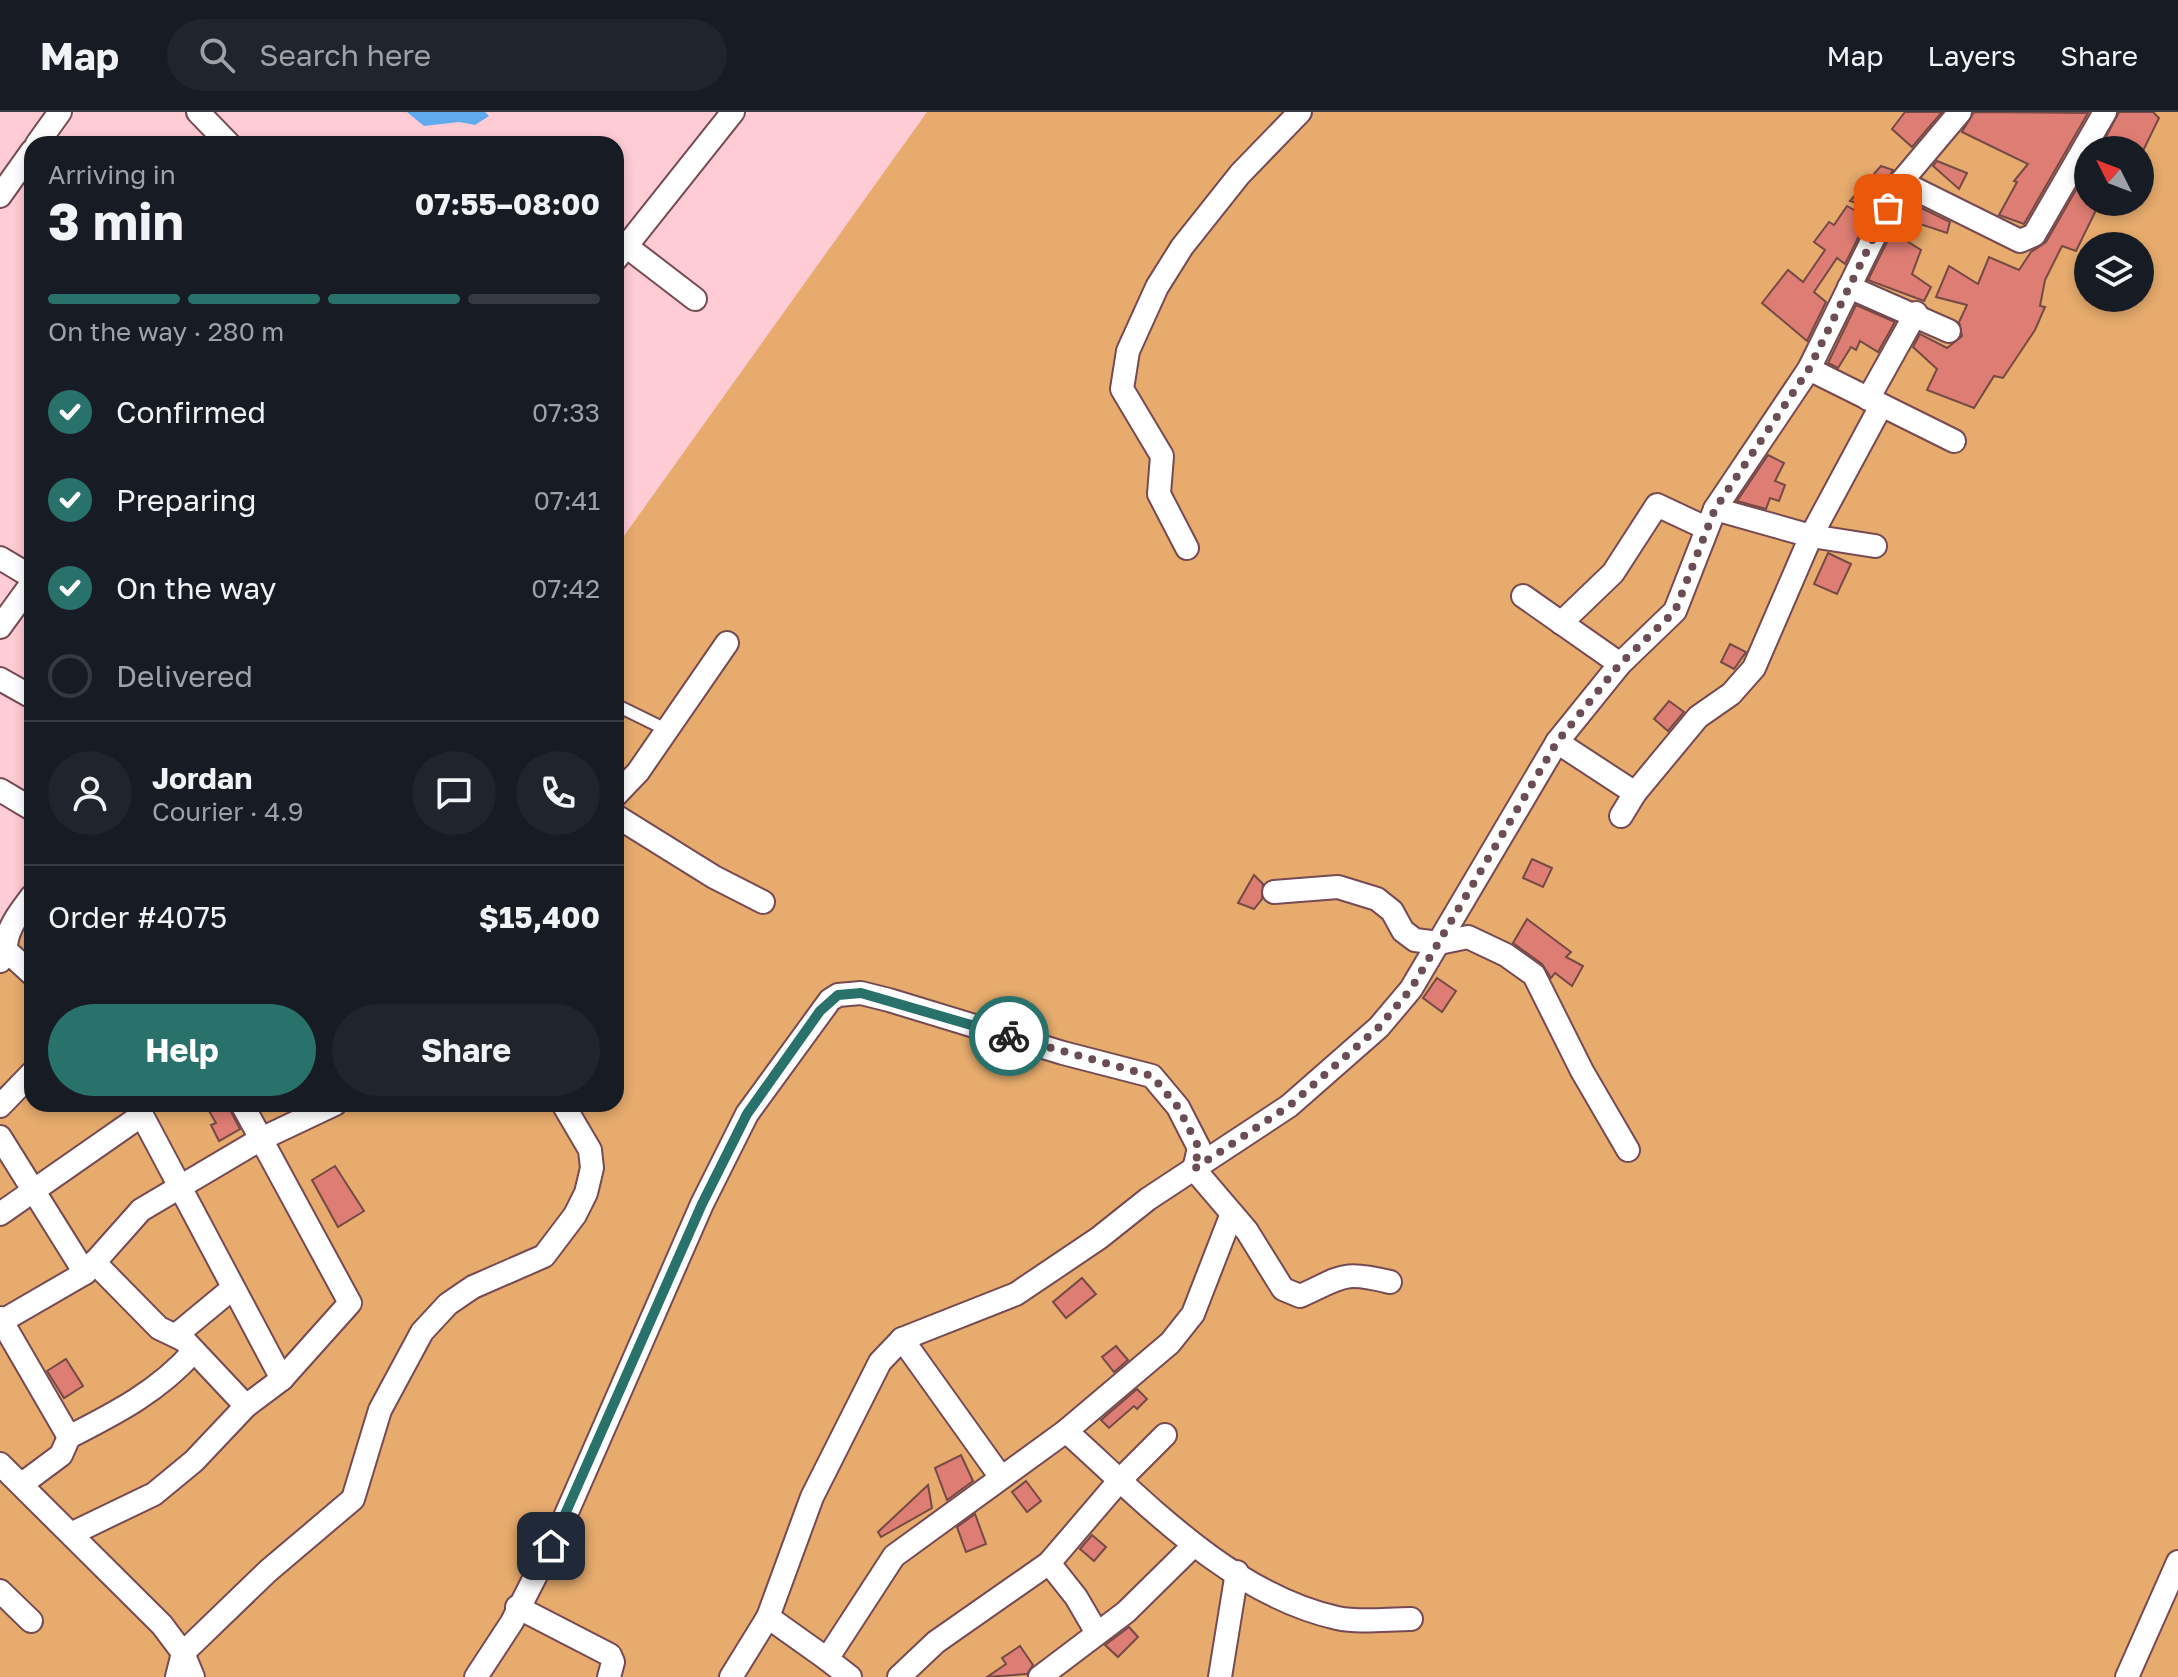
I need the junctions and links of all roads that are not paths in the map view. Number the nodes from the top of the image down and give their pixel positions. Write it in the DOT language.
graph roads {
  1 [pos="60,112"];
  2 [pos="198,112"];
  3 [pos="733,112"];
  4 [pos="1300,112"];
  5 [pos="1960,112"];
  6 [pos="2105,112"];
  7 [pos="43,136"];
  8 [pos="221,136"];
  9 [pos="24,162"];
  10 [pos="1901,182"];
  11 [pos="0,196"];
  12 [pos="624,249"];
  13 [pos="624,255"];
  14 [pos="1849,287"];
  15 [pos="695,299"];
  16 [pos="1916,313"];
  17 [pos="1949,331"];
  18 [pos="1809,369"];
  19 [pos="1875,402"];
  20 [pos="1954,441"];
  21 [pos="1711,518"];
  22 [pos="1811,536"];
  23 [pos="1875,546"];
  24 [pos="1187,548"];
  25 [pos="0,558"];
  26 [pos="24,572"];
  27 [pos="24,594"];
  28 [pos="1523,596"];
  29 [pos="1561,623"];
  30 [pos="0,627"];
  31 [pos="727,643"];
  32 [pos="1620,664"];
  33 [pos="0,679"];
  34 [pos="24,692"];
  35 [pos="624,709"];
  36 [pos="667,730"];
  37 [pos="1557,742"];
  38 [pos="624,787"];
  39 [pos="0,790"];
  40 [pos="1635,793"];
  41 [pos="24,804"];
  42 [pos="1621,816"];
  43 [pos="624,821"];
  44 [pos="1274,892"];
  45 [pos="763,902"];
  46 [pos="24,908"];
  47 [pos="1439,943"];
  48 [pos="19,961"];
  49 [pos="24,1081"];
  50 [pos="0,1106"];
  51 [pos="135,1112"];
  52 [pos="140,1112"];
  53 [pos="246,1112"];
  54 [pos="318,1112"];
  55 [pos="568,1112"];
  56 [pos="0,1137"];
  57 [pos="261,1139"];
  58 [pos="1628,1150"];
  59 [pos="1194,1169"];
  60 [pos="178,1189"];
  61 [pos="33,1191"];
  62 [pos="0,1214"];
  63 [pos="1231,1216"];
  64 [pos="89,1267"];
  65 [pos="1390,1282"];
  66 [pos="233,1288"];
  67 [pos="1,1319"];
  68 [pos="902,1339"];
  69 [pos="189,1346"];
  70 [pos="282,1379"];
  71 [pos="246,1406"];
  72 [pos="1066,1431"];
  73 [pos="1165,1435"];
  74 [pos="69,1437"];
  75 [pos="0,1464"];
  76 [pos="1000,1476"];
  77 [pos="1120,1480"];
  78 [pos="22,1484"];
  79 [pos="73,1533"];
  80 [pos="1193,1546"];
  81 [pos="2178,1562"];
  82 [pos="1049,1563"];
  83 [pos="1237,1572"];
  84 [pos="0,1591"];
  85 [pos="517,1607"];
  86 [pos="768,1617"];
  87 [pos="1411,1619"];
  88 [pos="31,1621"];
  89 [pos="1097,1633"];
  90 [pos="183,1653"];
  91 [pos="827,1659"];
  92 [pos="177,1677"];
  93 [pos="193,1677"];
  94 [pos="476,1677"];
  95 [pos="609,1677"];
  96 [pos="731,1677"];
  97 [pos="850,1677"];
  98 [pos="899,1677"];
  99 [pos="1040,1677"];
  100 [pos="1220,1677"];
  101 [pos="2127,1677"];
  1 -- 7 [label="street"];
  2 -- 8 [label="street"];
  3 -- 12 [label="street"];
  4 -- 24 [label="street"];
  5 -- 10 [label="street"];
  6 -- 10 [label="street"];
  9 -- 11 [label="street"];
  10 -- 14 [label="street"];
  13 -- 15 [label="street"];
  14 -- 16 [label="street"];
  14 -- 18 [label="street"];
  16 -- 17 [label="street"];
  16 -- 19 [label="street"];
  18 -- 19 [label="street"];
  18 -- 21 [label="street"];
  19 -- 20 [label="street"];
  19 -- 22 [label="street"];
  21 -- 22 [label="street"];
  21 -- 29 [label="street"];
  21 -- 32 [label="street"];
  22 -- 23 [label="street"];
  22 -- 40 [label="street"];
  25 -- 26 [label="street"];
  27 -- 30 [label="street"];
  28 -- 29 [label="street"];
  29 -- 32 [label="street"];
  31 -- 36 [label="street"];
  32 -- 37 [label="street"];
  33 -- 34 [label="street"];
  35 -- 36 [label="lane"];
  36 -- 38 [label="street"];
  37 -- 40 [label="street"];
  37 -- 47 [label="street"];
  39 -- 41 [label="street"];
  40 -- 42 [label="street"];
  43 -- 45 [label="street"];
  44 -- 47 [label="street"];
  46 -- 48 [label="street"];
  47 -- 58 [label="street"];
  47 -- 59 [label="street"];
  49 -- 50 [label="street"];
  51 -- 61 [label="street"];
  52 -- 60 [label="street"];
  53 -- 57 [label="street"];
  54 -- 57 [label="street"];
  55 -- 90 [label="street"];
  56 -- 61 [label="street"];
  57 -- 60 [label="street"];
  57 -- 70 [label="street"];
  59 -- 63 [label="street"];
  59 -- 68 [label="street"];
  59 -- 85 [label="street"];
  60 -- 64 [label="street"];
  60 -- 66 [label="street"];
  61 -- 62 [label="street"];
  61 -- 64 [label="street"];
  63 -- 65 [label="street"];
  63 -- 72 [label="street"];
  64 -- 67 [label="street"];
  64 -- 69 [label="street"];
  66 -- 69 [label="street"];
  66 -- 70 [label="street"];
  67 -- 74 [label="street"];
  68 -- 76 [label="street"];
  68 -- 86 [label="street"];
  69 -- 71 [label="street"];
  69 -- 74 [label="street"];
  70 -- 71 [label="street"];
  71 -- 79 [label="street"];
  72 -- 76 [label="street"];
  72 -- 77 [label="street"];
  73 -- 77 [label="street"];
  74 -- 78 [label="street"];
  75 -- 78 [label="street"];
  76 -- 91 [label="street"];
  77 -- 80 [label="street"];
  77 -- 82 [label="street"];
  78 -- 79 [label="street"];
  79 -- 90 [label="street"];
  80 -- 83 [label="street"];
  80 -- 89 [label="street"];
  81 -- 101 [label="street"];
  82 -- 89 [label="street"];
  82 -- 98 [label="street"];
  83 -- 87 [label="street"];
  83 -- 100 [label="street"];
  84 -- 88 [label="street"];
  85 -- 94 [label="street"];
  85 -- 95 [label="street"];
  86 -- 91 [label="street"];
  86 -- 96 [label="street"];
  89 -- 99 [label="street"];
  90 -- 92 [label="street"];
  90 -- 93 [label="street"];
  91 -- 97 [label="street"];
}
